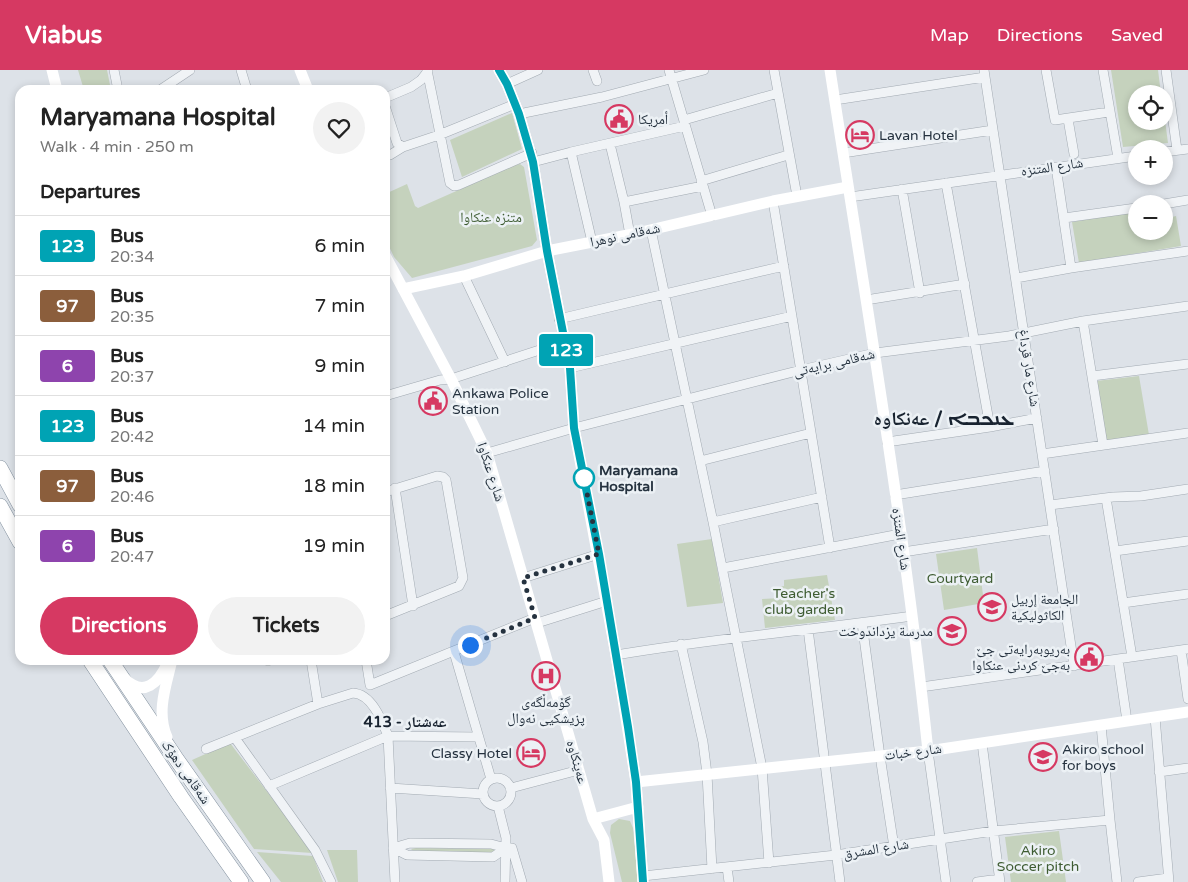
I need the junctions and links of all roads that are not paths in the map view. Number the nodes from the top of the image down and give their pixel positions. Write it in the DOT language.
graph roads {
  1 [pos="52,70"];
  2 [pos="121,70"];
  3 [pos="241,70"];
  4 [pos="300,70"];
  5 [pos="428,70"];
  6 [pos="499,70"];
  7 [pos="538,70"];
  8 [pos="593,70"];
  9 [pos="704,70"];
  10 [pos="774,70"];
  11 [pos="830,70"];
  12 [pos="1046,70"];
  13 [pos="1103,70"];
  14 [pos="1166,70"];
  15 [pos="187,71"];
  16 [pos="115,74"];
  17 [pos="670,74"];
  18 [pos="985,74"];
  19 [pos="596,81"];
  20 [pos="507,84"];
  21 [pos="56,85"];
  22 [pos="167,85"];
  23 [pos="246,85"];
  24 [pos="306,85"];
  25 [pos="778,93"];
  26 [pos="390,96"];
  27 [pos="835,100"];
  28 [pos="517,109"];
  29 [pos="1109,112"];
  30 [pos="1068,119"];
  31 [pos="684,123"];
  32 [pos="390,130"];
  33 [pos="993,130"];
  34 [pos="440,135"];
  35 [pos="610,144"];
  36 [pos="403,147"];
  37 [pos="1188,149"];
  38 [pos="1178,150"];
  39 [pos="1173,151"];
  40 [pos="571,152"];
  41 [pos="843,154"];
  42 [pos="1074,154"];
  43 [pos="390,155"];
  44 [pos="788,155"];
  45 [pos="1128,157"];
  46 [pos="532,158"];
  47 [pos="1118,158"];
  48 [pos="1056,167"];
  49 [pos="1000,175"];
  50 [pos="702,183"];
  51 [pos="946,183"];
  52 [pos="902,189"];
  53 [pos="849,192"];
  54 [pos="797,196"];
  55 [pos="1188,200"];
  56 [pos="773,201"];
  57 [pos="624,202"];
  58 [pos="1173,202"];
  59 [pos="1128,209"];
  60 [pos="712,216"];
  61 [pos="1064,218"];
  62 [pos="651,230"];
  63 [pos="630,235"];
  64 [pos="592,242"];
  65 [pos="547,251"];
  66 [pos="1188,251"];
  67 [pos="390,265"];
  68 [pos="784,266"];
  69 [pos="1071,268"];
  70 [pos="464,276"];
  71 [pos="1016,278"];
  72 [pos="966,284"];
  73 [pos="403,290"];
  74 [pos="920,292"];
  75 [pos="664,293"];
  76 [pos="866,300"];
  77 [pos="1188,306"];
  78 [pos="792,316"];
  79 [pos="560,319"];
  80 [pos="1082,321"];
  81 [pos="1024,333"];
  82 [pos="975,341"];
  83 [pos="564,342"];
  84 [pos="675,343"];
  85 [pos="875,353"];
  86 [pos="505,362"];
  87 [pos="1188,364"];
  88 [pos="570,368"];
  89 [pos="801,370"];
  90 [pos="1092,376"];
  91 [pos="451,379"];
  92 [pos="390,395"];
  93 [pos="687,399"];
  94 [pos="1037,418"];
  95 [pos="990,427"];
  96 [pos="574,428"];
  97 [pos="811,433"];
  98 [pos="1188,433"];
  99 [pos="887,442"];
  100 [pos="1103,445"];
  101 [pos="487,453"];
  102 [pos="1042,454"];
  103 [pos="700,461"];
  104 [pos="0,468"];
  105 [pos="1045,471"];
  106 [pos="395,488"];
  107 [pos="1188,489"];
  108 [pos="390,490"];
  109 [pos="895,495"];
  110 [pos="15,496"];
  111 [pos="822,497"];
  112 [pos="1106,498"];
  113 [pos="1050,505"];
  114 [pos="0,506"];
  115 [pos="713,522"];
  116 [pos="1054,529"];
  117 [pos="15,533"];
  118 [pos="900,534"];
  119 [pos="1188,541"];
  120 [pos="830,548"];
  121 [pos="1115,551"];
  122 [pos="903,552"];
  123 [pos="599,554"];
  124 [pos="723,568"];
  125 [pos="523,578"];
  126 [pos="1188,594"];
  127 [pos="607,601"];
  128 [pos="1123,603"];
  129 [pos="413,606"];
  130 [pos="390,614"];
  131 [pos="912,616"];
  132 [pos="536,620"];
  133 [pos="862,623"];
  134 [pos="808,629"];
  135 [pos="736,637"];
  136 [pos="681,644"];
  137 [pos="1184,650"];
  138 [pos="454,652"];
  139 [pos="616,655"];
  140 [pos="1132,657"];
  141 [pos="1118,660"];
  142 [pos="93,665"];
  143 [pos="114,665"];
  144 [pos="114,665"];
  145 [pos="167,665"];
  146 [pos="169,665"];
  147 [pos="312,665"];
  148 [pos="367,665"];
  149 [pos="1074,666"];
  150 [pos="921,687"];
  151 [pos="1188,699"];
  152 [pos="318,704"];
  153 [pos="1188,712"];
  154 [pos="1154,717"];
  155 [pos="1127,721"];
  156 [pos="1101,725"];
  157 [pos="388,736"];
  158 [pos="235,738"];
  159 [pos="478,738"];
  160 [pos="982,744"];
  161 [pos="206,749"];
  162 [pos="928,751"];
  163 [pos="880,756"];
  164 [pos="175,757"];
  165 [pos="824,762"];
  166 [pos="762,768"];
  167 [pos="1188,768"];
  168 [pos="579,770"];
  169 [pos="1159,772"];
  170 [pos="707,774"];
  171 [pos="491,779"];
  172 [pos="636,782"];
  173 [pos="269,786"];
  174 [pos="390,788"];
  175 [pos="511,788"];
  176 [pos="483,794"];
  177 [pos="498,806"];
  178 [pos="638,807"];
  179 [pos="593,819"];
  180 [pos="1110,820"];
  181 [pos="993,831"];
  182 [pos="940,839"];
  183 [pos="894,847"];
  184 [pos="394,848"];
  185 [pos="506,848"];
  186 [pos="836,855"];
  187 [pos="769,863"];
  188 [pos="727,868"];
  189 [pos="712,869"];
  190 [pos="643,879"];
  191 [pos="1168,880"];
  192 [pos="1000,881"];
  193 [pos="241,882"];
  194 [pos="263,882"];
  195 [pos="331,882"];
  196 [pos="396,882"];
  197 [pos="505,882"];
  198 [pos="522,882"];
  199 [pos="609,882"];
  200 [pos="729,882"];
  201 [pos="840,882"];
  202 [pos="946,882"];
  203 [pos="977,882"];
  204 [pos="1117,882"];
  205 [pos="1138,882"];
  1 -- 21 [label="street"];
  2 -- 16 [label="street"];
  3 -- 23 [label="street"];
  4 -- 24 [label="street"];
  5 -- 26 [label="street"];
  5 -- 34 [label="street"];
  6 -- 20 [label="street"];
  7 -- 20 [label="street"];
  8 -- 19 [label="street"];
  9 -- 17 [label="street"];
  10 -- 25 [label="street"];
  11 -- 27 [label="street, شارع المتنزه"];
  12 -- 30 [label="street"];
  13 -- 29 [label="street"];
  14 -- 38 [label="street"];
  15 -- 22 [label="street"];
  17 -- 28 [label="street"];
  17 -- 31 [label="street"];
  18 -- 27 [label="street"];
  18 -- 33 [label="street, شارع مار قرداغ"];
  20 -- 28 [label="street"];
  25 -- 31 [label="street"];
  25 -- 44 [label="street"];
  27 -- 41 [label="street, شارع المتنزه"];
  28 -- 34 [label="street"];
  28 -- 46 [label="street"];
  29 -- 30 [label="street"];
  29 -- 47 [label="street"];
  30 -- 42 [label="street"];
  31 -- 35 [label="street"];
  31 -- 50 [label="street"];
  32 -- 36 [label="street"];
  33 -- 41 [label="street"];
  33 -- 49 [label="street, شارع مار قرداغ"];
  34 -- 36 [label="street"];
  34 -- 46 [label="street"];
  35 -- 40 [label="street"];
  35 -- 57 [label="street"];
  36 -- 43 [label="street"];
  37 -- 38 [label="street"];
  38 -- 39 [label="street"];
  40 -- 46 [label="street"];
  40 -- 64 [label="street"];
  41 -- 53 [label="street, شارع المتنزه"];
  44 -- 50 [label="street"];
  44 -- 54 [label="street"];
  45 -- 47 [label="street, شارع المتنزه"];
  46 -- 65 [label="street"];
  47 -- 48 [label="street, شارع المتنزه"];
  48 -- 49 [label="street, شارع المتنزه"];
  48 -- 61 [label="street"];
  49 -- 51 [label="street, شارع المتنزه"];
  49 -- 71 [label="street, شارع مار قرداغ"];
  50 -- 57 [label="street"];
  50 -- 60 [label="street"];
  51 -- 52 [label="street, شارع المتنزه"];
  51 -- 72 [label="street"];
  52 -- 53 [label="street, شارع المتنزه"];
  52 -- 74 [label="street"];
  53 -- 54 [label="street, شەقامی نوهرا"];
  53 -- 76 [label="street, شارع المتنزه"];
  54 -- 56 [label="street, شەقامی نوهرا"];
  55 -- 58 [label="street"];
  56 -- 60 [label="street, شەقامی نوهرا"];
  56 -- 68 [label="street"];
  57 -- 63 [label="street"];
  59 -- 61 [label="street"];
  60 -- 62 [label="street, شەقامی نوهرا"];
  61 -- 69 [label="street"];
  62 -- 63 [label="street, شەقامی نوهرا"];
  62 -- 75 [label="street"];
  63 -- 64 [label="street, شەقامی نوهرا"];
  64 -- 65 [label="street, شەقامی نوهرا"];
  65 -- 70 [label="street, شەقامی نوهرا"];
  65 -- 79 [label="street"];
  66 -- 69 [label="street"];
  67 -- 73 [label="street, شارع عنكاوا"];
  68 -- 75 [label="street"];
  68 -- 78 [label="street"];
  69 -- 71 [label="street"];
  70 -- 73 [label="street, شەقامی نوهرا"];
  70 -- 86 [label="street"];
  71 -- 81 [label="street, شارع مار قرداغ"];
  72 -- 74 [label="street"];
  72 -- 82 [label="street"];
  73 -- 91 [label="street, شارع عنكاوا"];
  74 -- 76 [label="street"];
  75 -- 79 [label="street"];
  75 -- 84 [label="street"];
  76 -- 85 [label="street, شارع المتنزه"];
  77 -- 80 [label="street, شەقامی برایەتی"];
  78 -- 84 [label="street"];
  78 -- 89 [label="street"];
  79 -- 83 [label="street"];
  80 -- 81 [label="street, شەقامی برایەتی"];
  80 -- 90 [label="street"];
  81 -- 82 [label="street, شەقامی برایەتی"];
  81 -- 94 [label="street, شارع مار قرداغ"];
  82 -- 85 [label="street, شەقامی برایەتی"];
  82 -- 95 [label="street"];
  83 -- 86 [label="street"];
  83 -- 88 [label="street"];
  84 -- 88 [label="street"];
  84 -- 93 [label="street"];
  85 -- 89 [label="street, شەقامی برایەتی"];
  85 -- 99 [label="street, شارع المتنزه"];
  86 -- 91 [label="street"];
  87 -- 90 [label="street"];
  88 -- 96 [label="street"];
  89 -- 93 [label="street, شەقامی برایەتی"];
  89 -- 97 [label="street"];
  90 -- 100 [label="street"];
  91 -- 92 [label="street"];
  91 -- 101 [label="street, شارع عنكاوا"];
  93 -- 96 [label="street, شەقامی برایەتی"];
  93 -- 103 [label="street"];
  94 -- 95 [label="street"];
  94 -- 102 [label="street, شارع مار قرداغ"];
  95 -- 99 [label="street"];
  96 -- 101 [label="street, شەقامی برایەتی"];
  96 -- 123 [label="street"];
  97 -- 103 [label="street"];
  97 -- 111 [label="street"];
  98 -- 100 [label="street"];
  99 -- 109 [label="street, شارع المتنزه"];
  100 -- 102 [label="street"];
  101 -- 125 [label="street, شارع عنكاوا"];
  102 -- 105 [label="street, شارع مار قرداغ"];
  103 -- 115 [label="street"];
  104 -- 110 [label="highway"];
  105 -- 109 [label="street"];
  105 -- 113 [label="street, شارع مار قرداغ"];
  106 -- 108 [label="street"];
  106 -- 129 [label="street"];
  106 -- 129 [label="street"];
  107 -- 112 [label="street"];
  109 -- 118 [label="street, شارع المتنزه"];
  111 -- 115 [label="street"];
  111 -- 120 [label="street"];
  112 -- 113 [label="street"];
  112 -- 121 [label="street"];
  113 -- 116 [label="street, شارع مار قرداغ"];
  114 -- 117 [label="highway"];
  115 -- 124 [label="street"];
  116 -- 122 [label="street"];
  116 -- 149 [label="street, شارع مار قرداغ"];
  118 -- 120 [label="street"];
  118 -- 122 [label="street, شارع المتنزه"];
  119 -- 121 [label="street"];
  120 -- 124 [label="street"];
  121 -- 128 [label="street"];
  122 -- 131 [label="street, شارع المتنزه"];
  123 -- 125 [label="street"];
  123 -- 127 [label="street"];
  124 -- 135 [label="street"];
  125 -- 132 [label="street, شارع عنكاوا"];
  126 -- 128 [label="street"];
  127 -- 132 [label="street"];
  127 -- 139 [label="street"];
  128 -- 140 [label="street"];
  129 -- 130 [label="street"];
  131 -- 133 [label="street"];
  131 -- 150 [label="street, شارع المتنزه"];
  132 -- 138 [label="street"];
  132 -- 168 [label="street, عەینکاوە"];
  133 -- 134 [label="street"];
  133 -- 163 [label="street"];
  134 -- 135 [label="street"];
  134 -- 165 [label="street"];
  135 -- 136 [label="street"];
  135 -- 166 [label="street"];
  136 -- 139 [label="street"];
  136 -- 170 [label="street"];
  137 -- 140 [label="street"];
  137 -- 151 [label="street"];
  138 -- 148 [label="street"];
  138 -- 159 [label="street"];
  139 -- 172 [label="street"];
  140 -- 141 [label="street"];
  141 -- 149 [label="street"];
  141 -- 155 [label="street"];
  142 -- 193 [label="highway, شەقامی دهۆک"];
  143 -- 145 [label="street"];
  144 -- 164 [label="highway, شەقامی دهۆک"];
  146 -- 164 [label="street"];
  147 -- 152 [label="street"];
  149 -- 150 [label="street"];
  150 -- 162 [label="street, شارع المتنزه"];
  152 -- 157 [label="street"];
  152 -- 158 [label="street"];
  153 -- 154 [label="street, شارع خبات"];
  154 -- 155 [label="street, شارع خبات"];
  154 -- 169 [label="street"];
  155 -- 156 [label="street, شارع خبات"];
  156 -- 160 [label="street, شارع خبات"];
  156 -- 180 [label="street"];
  157 -- 159 [label="street"];
  157 -- 173 [label="street"];
  157 -- 174 [label="street"];
  158 -- 161 [label="street"];
  158 -- 173 [label="street"];
  159 -- 171 [label="street"];
  160 -- 162 [label="street, شارع خبات"];
  160 -- 181 [label="street"];
  162 -- 163 [label="street, شارع خبات"];
  162 -- 182 [label="street, شارع المتنزه"];
  163 -- 165 [label="street, شارع خبات"];
  163 -- 183 [label="street"];
  164 -- 194 [label="highway, شەقامی دهۆک"];
  165 -- 166 [label="street, شارع خبات"];
  165 -- 186 [label="street"];
  166 -- 170 [label="street, شارع خبات"];
  166 -- 187 [label="street"];
  167 -- 169 [label="street"];
  168 -- 175 [label="street"];
  168 -- 179 [label="street, عەینکاوە"];
  169 -- 191 [label="street"];
  170 -- 172 [label="street, شارع خبات"];
  170 -- 189 [label="street"];
  171 -- 175 [label="street"];
  171 -- 176 [label="street"];
  172 -- 178 [label="street"];
  173 -- 195 [label="street"];
  174 -- 176 [label="street"];
  174 -- 184 [label="street"];
  175 -- 177 [label="street"];
  176 -- 177 [label="street"];
  177 -- 185 [label="street"];
  178 -- 179 [label="street"];
  178 -- 190 [label="street"];
  179 -- 199 [label="street, عەینکاوە"];
  180 -- 181 [label="street, شارع المشرق"];
  180 -- 204 [label="street"];
  181 -- 182 [label="street, شارع المشرق"];
  181 -- 192 [label="street"];
  182 -- 183 [label="street, شارع المشرق"];
  182 -- 202 [label="street, شارع المتنزه"];
  183 -- 186 [label="street, شارع المشرق"];
  184 -- 185 [label="street"];
  184 -- 196 [label="street"];
  185 -- 197 [label="street"];
  185 -- 198 [label="street"];
  186 -- 187 [label="street, شارع المشرق"];
  186 -- 201 [label="street"];
  187 -- 188 [label="street, شارع المشرق"];
  188 -- 189 [label="street, شارع المشرق"];
  188 -- 200 [label="street"];
  189 -- 190 [label="street, شارع المشرق"];
  191 -- 205 [label="street"];
  192 -- 203 [label="street"];
}
